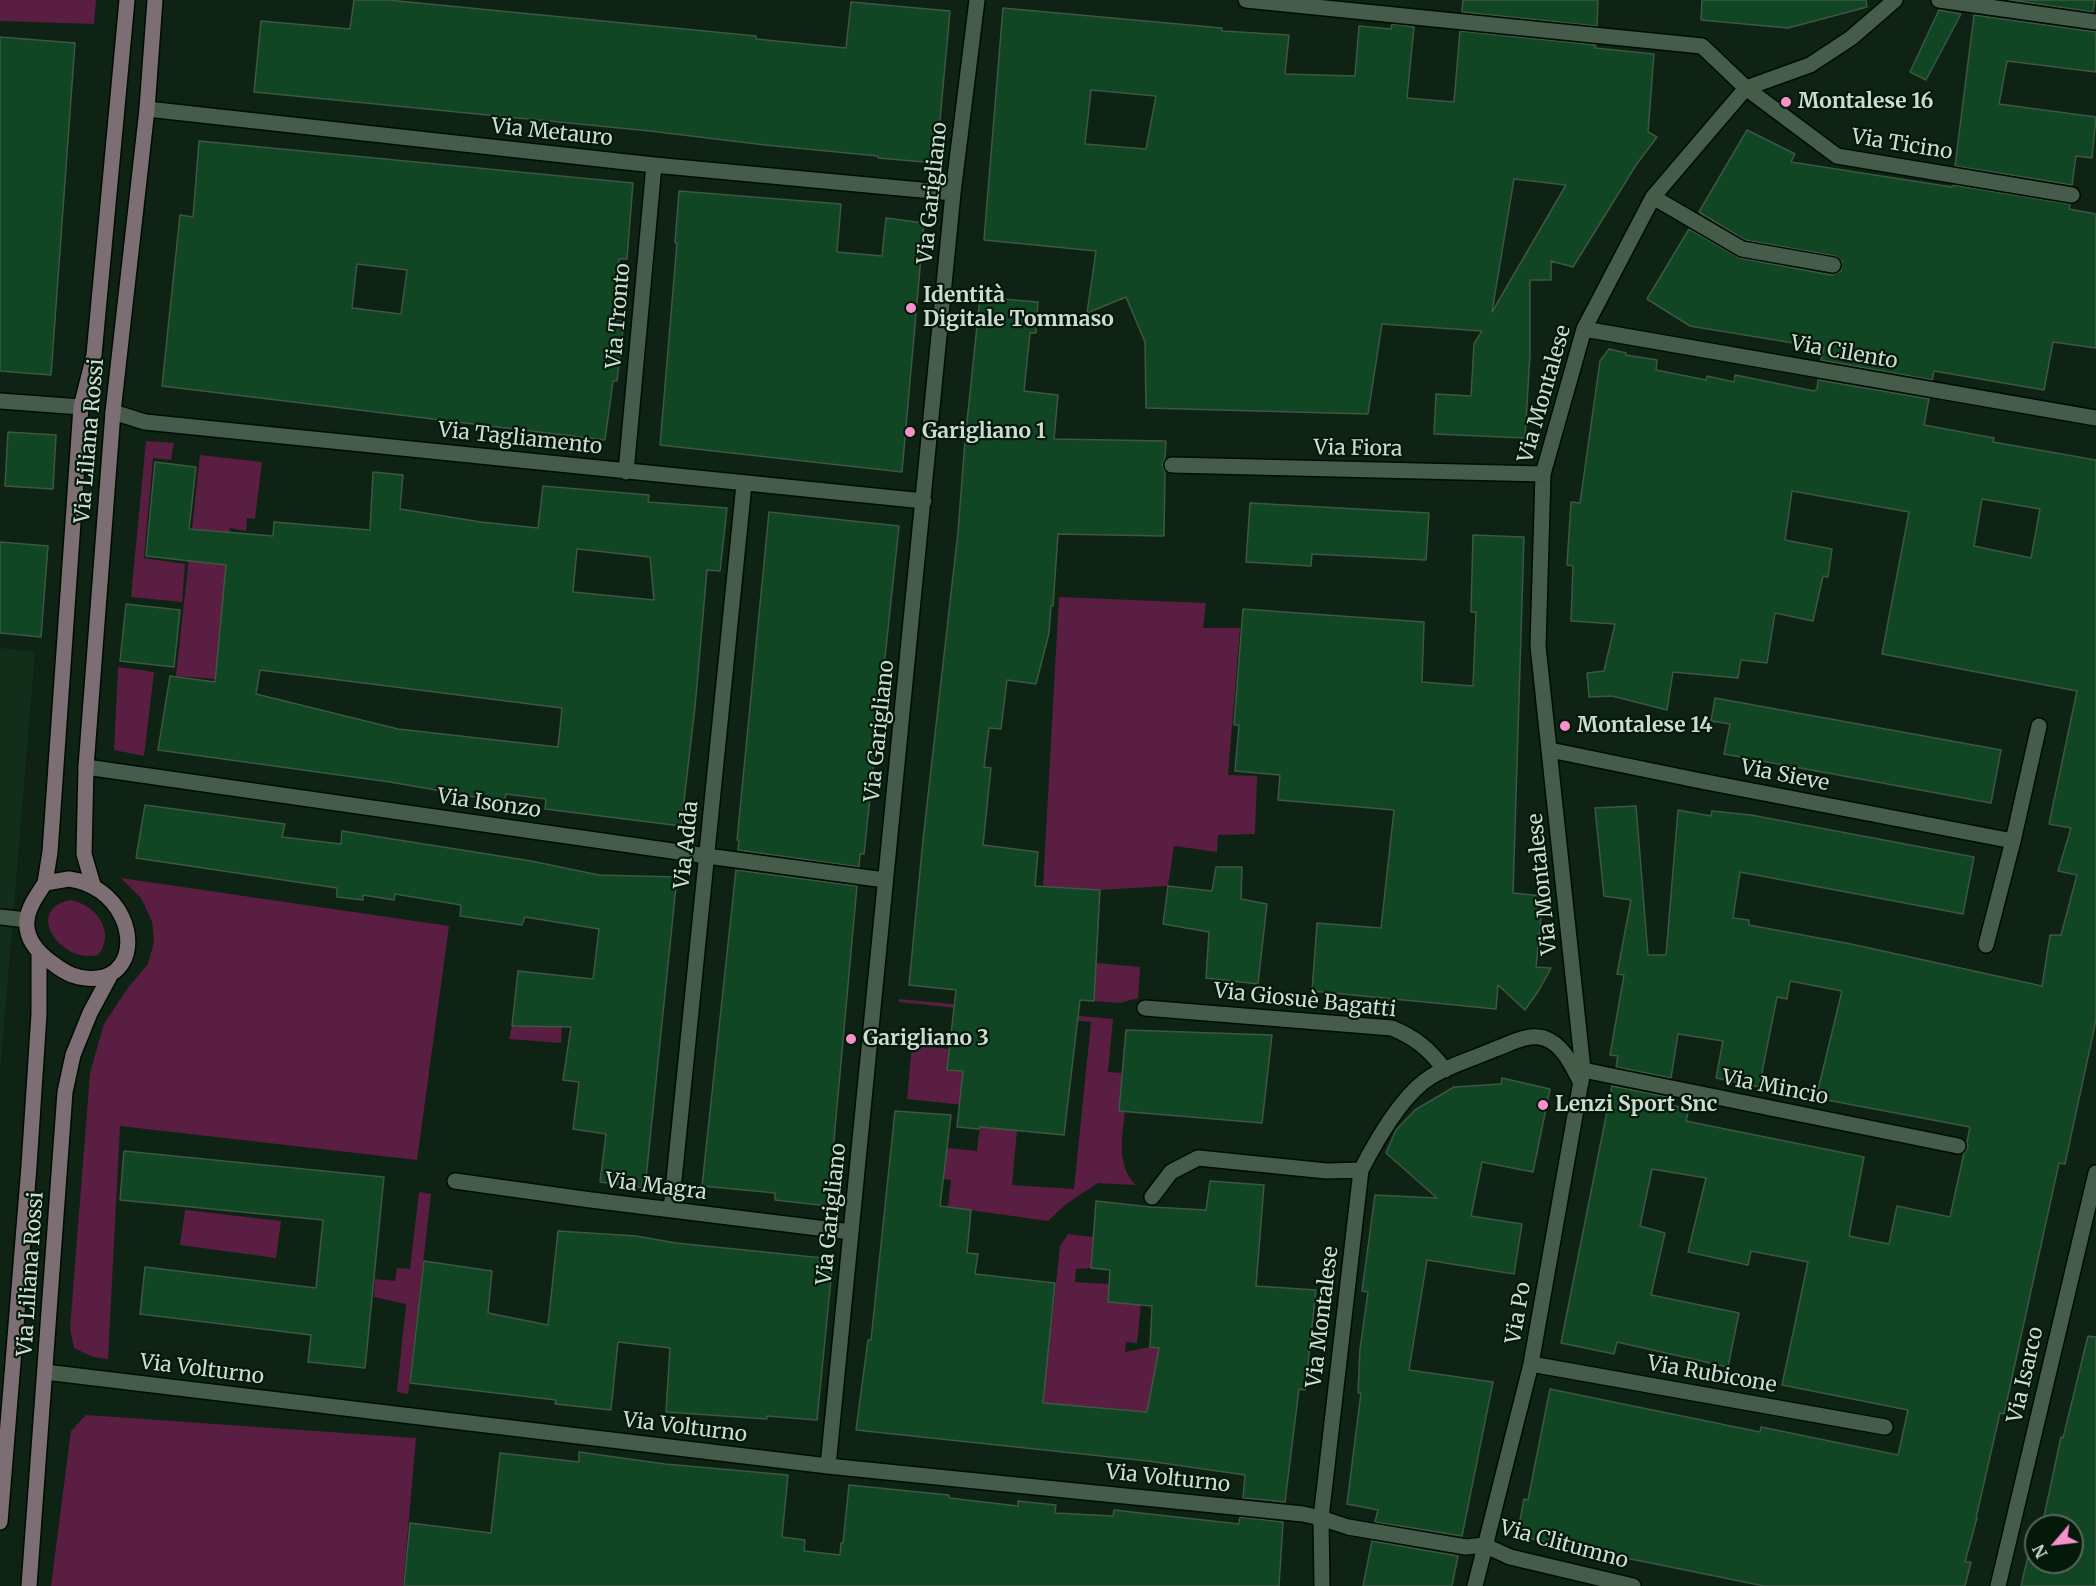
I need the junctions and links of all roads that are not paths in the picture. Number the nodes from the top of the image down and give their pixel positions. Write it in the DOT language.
graph roads {
  1 [pos="127,0"];
  2 [pos="154,0"];
  3 [pos="977,0"];
  4 [pos="1246,0"];
  5 [pos="1895,0"];
  6 [pos="1939,0"];
  7 [pos="2096,22"];
  8 [pos="1746,88"];
  9 [pos="147,109"];
  10 [pos="654,165"];
  11 [pos="953,193"];
  12 [pos="2072,195"];
  13 [pos="1653,197"];
  14 [pos="1833,265"];
  15 [pos="1584,329"];
  16 [pos="0,401"];
  17 [pos="81,407"];
  18 [pos="113,412"];
  19 [pos="2096,418"];
  20 [pos="1172,465"];
  21 [pos="626,472"];
  22 [pos="1543,474"];
  23 [pos="744,484"];
  24 [pos="924,501"];
  25 [pos="2038,726"];
  26 [pos="1550,750"];
  27 [pos="86,767"];
  28 [pos="2013,840"];
  29 [pos="706,856"];
  30 [pos="885,880"];
  31 [pos="45,884"];
  32 [pos="93,885"];
  33 [pos="0,917"];
  34 [pos="27,920"];
  35 [pos="1986,945"];
  36 [pos="39,954"];
  37 [pos="111,974"];
  38 [pos="1145,1008"];
  39 [pos="1581,1043"];
  40 [pos="1445,1070"];
  41 [pos="1582,1076"];
  42 [pos="1958,1146"];
  43 [pos="1361,1170"];
  44 [pos="2096,1173"];
  45 [pos="455,1181"];
  46 [pos="1152,1197"];
  47 [pos="671,1210"];
  48 [pos="851,1232"];
  49 [pos="1531,1364"];
  50 [pos="45,1372"];
  51 [pos="1885,1427"];
  52 [pos="828,1466"];
  53 [pos="2,1483"];
  54 [pos="1321,1518"];
  55 [pos="0,1522"];
  56 [pos="1484,1545"];
  57 [pos="29,1586"];
  58 [pos="1322,1586"];
  59 [pos="1475,1586"];
  60 [pos="1633,1586"];
  61 [pos="1998,1586"];
  1 -- 17 [label="street, Via Liliana Rossi"];
  2 -- 9 [label="street, Via Liliana Rossi"];
  3 -- 11 [label="street, Via Garigliano"];
  4 -- 8 [label="street"];
  5 -- 8 [label="street, Via Montalese"];
  6 -- 7 [label="street"];
  8 -- 12 [label="street, Via Ticino"];
  8 -- 13 [label="street, Via Montalese"];
  9 -- 10 [label="street, Via Metauro"];
  9 -- 18 [label="street, Via Liliana Rossi"];
  10 -- 11 [label="street, Via Metauro"];
  10 -- 21 [label="street, Via Tronto"];
  11 -- 24 [label="street, Via Garigliano"];
  13 -- 14 [label="street"];
  13 -- 15 [label="street, Via Montalese"];
  15 -- 19 [label="street, Via Cilento"];
  15 -- 22 [label="street, Via Montalese"];
  16 -- 17 [label="street"];
  17 -- 31 [label="street, Via Liliana Rossi"];
  18 -- 21 [label="street, Via Tagliamento"];
  18 -- 27 [label="street, Via Liliana Rossi"];
  20 -- 22 [label="street, Via Fiora"];
  21 -- 23 [label="street, Via Tagliamento"];
  22 -- 26 [label="street, Via Montalese"];
  23 -- 24 [label="street, Via Tagliamento"];
  23 -- 29 [label="street, Via Adda"];
  24 -- 30 [label="street, Via Garigliano"];
  25 -- 28 [label="street"];
  26 -- 28 [label="street, Via Sieve"];
  26 -- 39 [label="street, Via Montalese"];
  27 -- 29 [label="street, Via Isonzo"];
  27 -- 32 [label="street, Via Liliana Rossi"];
  28 -- 35 [label="street"];
  29 -- 30 [label="street, Via Isonzo"];
  29 -- 47 [label="street, Via Adda"];
  30 -- 48 [label="street, Via Garigliano"];
  31 -- 32 [label="street"];
  31 -- 34 [label="street, Via Liliana Rossi"];
  32 -- 37 [label="street, Via Liliana Rossi"];
  33 -- 34 [label="street"];
  34 -- 36 [label="street, Via Liliana Rossi"];
  36 -- 37 [label="street"];
  36 -- 53 [label="street, Via Liliana Rossi"];
  37 -- 50 [label="street, Via Liliana Rossi"];
  38 -- 40 [label="street, Via Giosuè Bagatti"];
  39 -- 41 [label="street, Via Po"];
  40 -- 41 [label="street, Via Montalese"];
  40 -- 43 [label="street, Via Montalese"];
  41 -- 42 [label="street, Via Mincio"];
  41 -- 49 [label="street, Via Po"];
  43 -- 46 [label="street"];
  43 -- 54 [label="street, Via Montalese"];
  44 -- 61 [label="street, Via Isarco"];
  45 -- 47 [label="street, Via Magra"];
  47 -- 48 [label="street, Via Magra"];
  48 -- 52 [label="street, Via Garigliano"];
  49 -- 51 [label="street, Via Rubicone"];
  49 -- 56 [label="street, Via Po"];
  50 -- 52 [label="street, Via Volturno"];
  50 -- 57 [label="street, Via Liliana Rossi"];
  52 -- 54 [label="street, Via Volturno"];
  53 -- 55 [label="street, Via Liliana Rossi"];
  54 -- 56 [label="street, Via Volturno"];
  54 -- 58 [label="street, Via Montalese"];
  56 -- 59 [label="street, Via Po"];
  56 -- 60 [label="street, Via Clitumno"];
}
